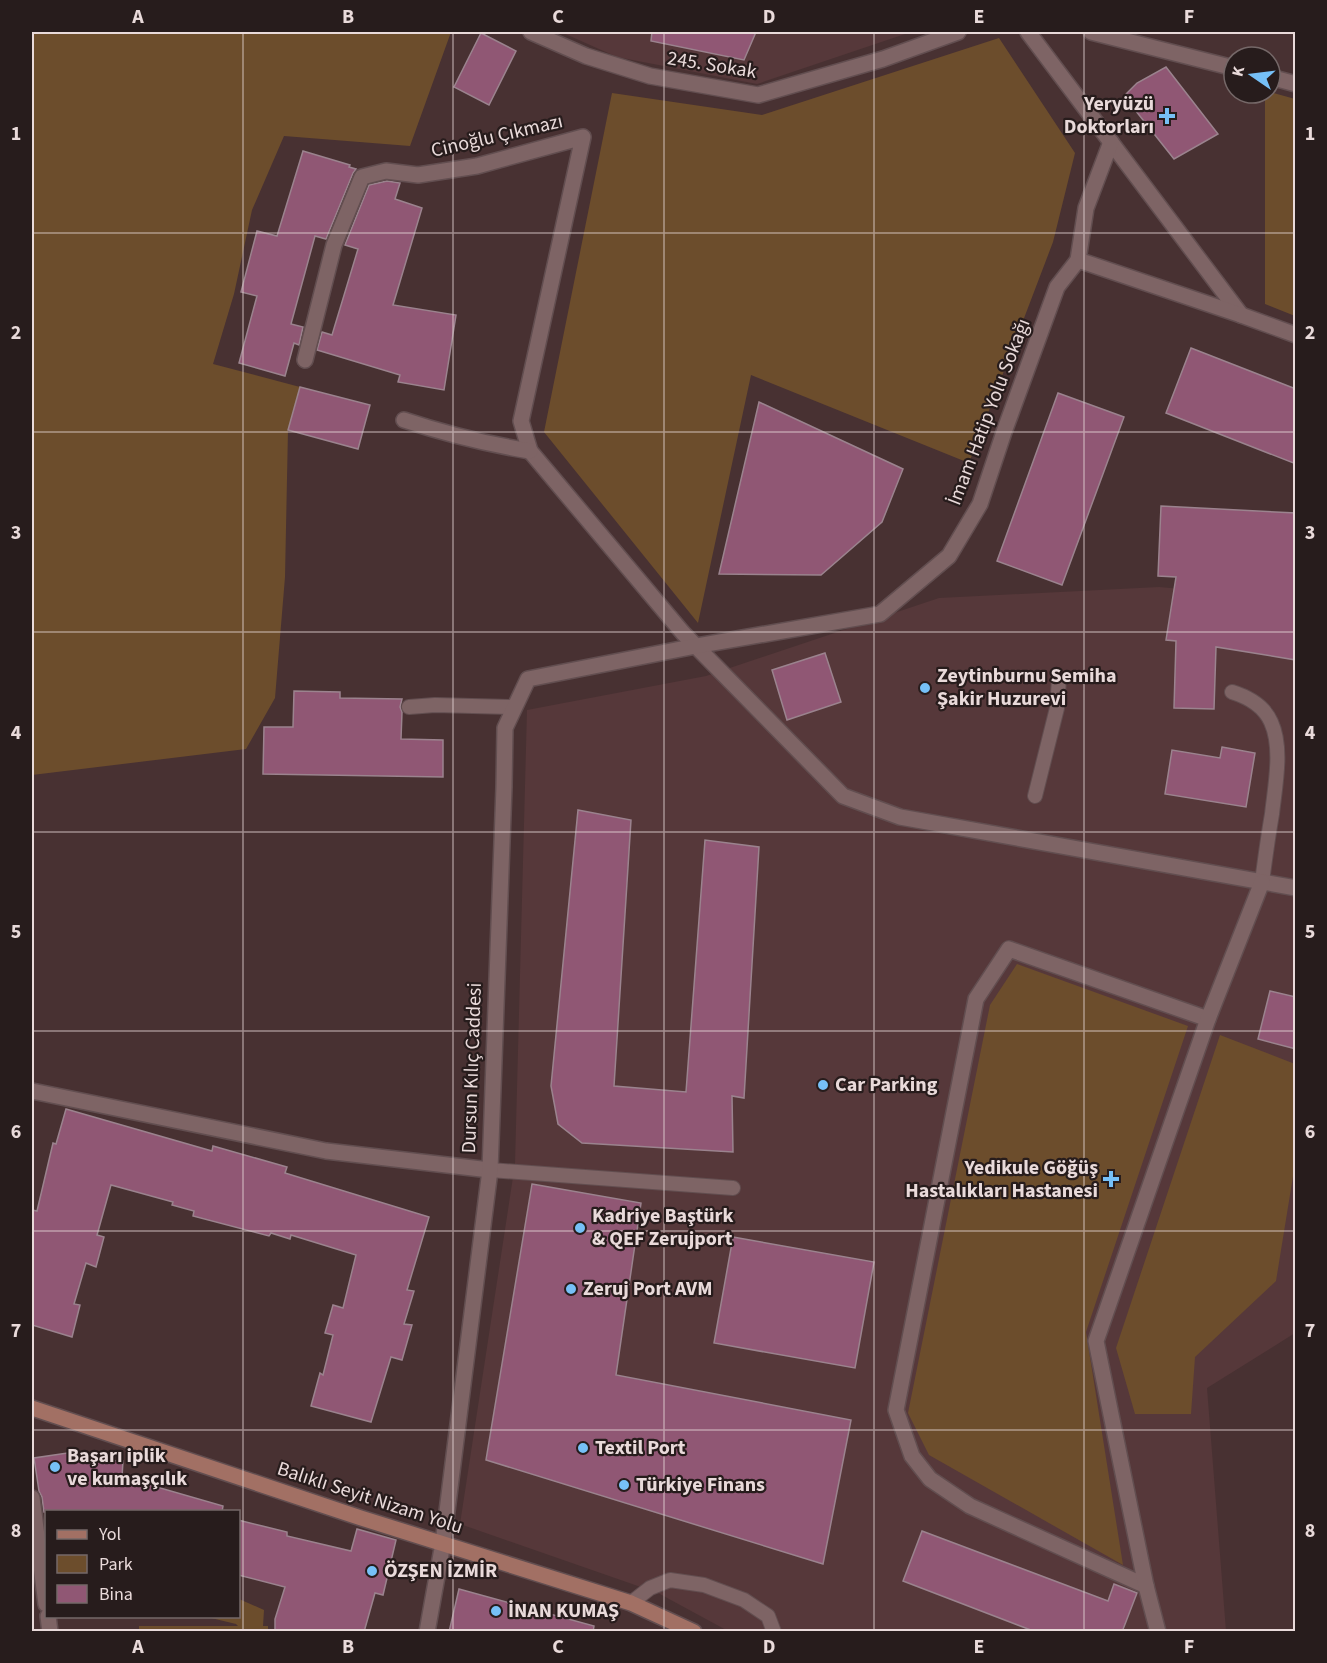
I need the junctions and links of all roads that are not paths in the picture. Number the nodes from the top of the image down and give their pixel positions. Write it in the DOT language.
graph roads {
  1 [pos="531,32"];
  2 [pos="958,32"];
  3 [pos="1028,32"];
  4 [pos="1091,32"];
  5 [pos="1222,65"];
  6 [pos="1111,142"];
  7 [pos="1078,260"];
  8 [pos="1241,315"];
  9 [pos="1296,335"];
  10 [pos="305,360"];
  11 [pos="405,420"];
  12 [pos="530,451"];
  13 [pos="696,646"];
  14 [pos="1059,679"];
  15 [pos="1232,692"];
  16 [pos="410,706"];
  17 [pos="514,707"];
  18 [pos="1035,796"];
  19 [pos="1262,882"];
  20 [pos="1296,888"];
  21 [pos="1208,1019"];
  22 [pos="32,1091"];
  23 [pos="490,1170"];
  24 [pos="733,1188"];
  25 [pos="32,1408"];
  26 [pos="32,1498"];
  27 [pos="443,1543"];
  28 [pos="1146,1586"];
  29 [pos="45,1596"];
  30 [pos="631,1602"];
  31 [pos="427,1632"];
  32 [pos="694,1632"];
  33 [pos="774,1632"];
  34 [pos="1158,1632"];
  1 -- 2 [label="street, 245. Sokak"];
  3 -- 6 [label="street"];
  4 -- 5 [label="street"];
  6 -- 7 [label="street"];
  6 -- 8 [label="street"];
  7 -- 8 [label="street"];
  7 -- 13 [label="street, İmam Hatip Yolu Sokağı"];
  8 -- 9 [label="street"];
  10 -- 12 [label="street, Cinoğlu Çıkmazı"];
  11 -- 12 [label="street"];
  12 -- 13 [label="street"];
  13 -- 17 [label="street, Dursun Kılıç Caddesi"];
  13 -- 19 [label="street"];
  14 -- 18 [label="lane"];
  15 -- 19 [label="lane"];
  16 -- 17 [label="lane"];
  17 -- 23 [label="street, Dursun Kılıç Caddesi"];
  19 -- 20 [label="street"];
  19 -- 21 [label="street"];
  21 -- 28 [label="street"];
  21 -- 28 [label="street"];
  22 -- 23 [label="street"];
  23 -- 24 [label="lane"];
  23 -- 27 [label="street, Dursun Kılıç Caddesi"];
  25 -- 27 [label="street, Balıklı Seyit Nizam Yolu"];
  26 -- 29 [label="street"];
  27 -- 30 [label="street, Balıklı Seyit Nizam Yolu"];
  27 -- 31 [label="street, Dursun Kılıç Caddesi"];
  28 -- 34 [label="street"];
  30 -- 32 [label="street, Balıklı Seyit Nizam Yolu"];
  30 -- 33 [label="lane"];
}
